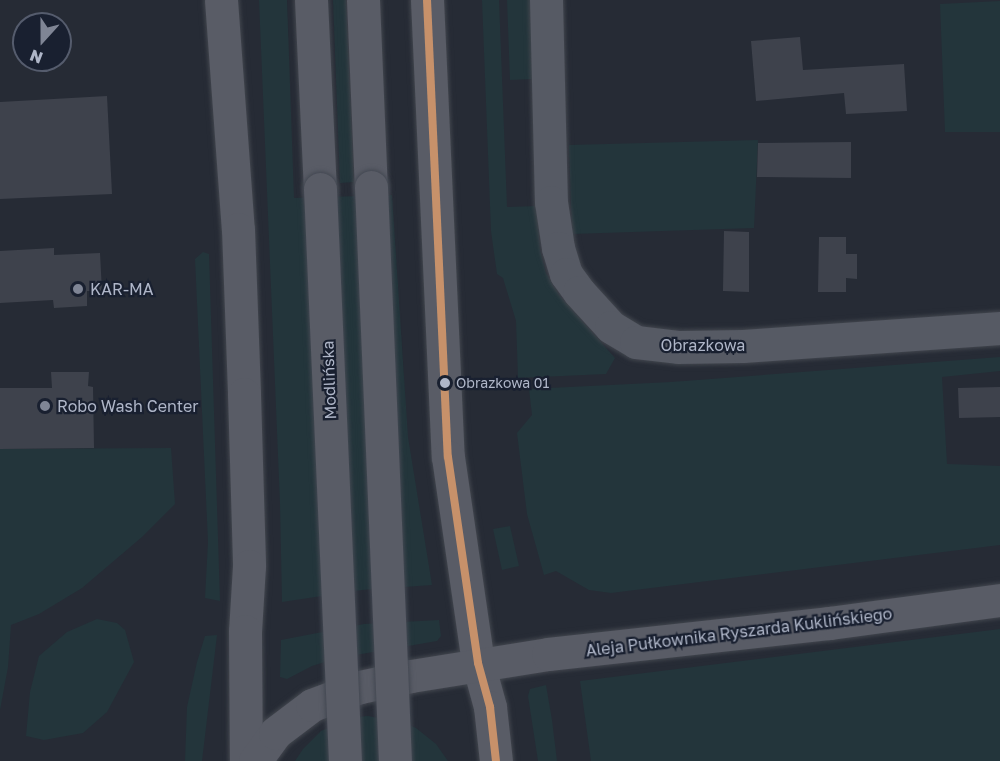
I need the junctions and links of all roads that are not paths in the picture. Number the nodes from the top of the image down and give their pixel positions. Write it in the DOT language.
graph roads {
  1 [pos="221,0"];
  2 [pos="311,0"];
  3 [pos="363,0"];
  4 [pos="427,0"];
  5 [pos="546,0"];
  6 [pos="1000,328"];
  7 [pos="1000,600"];
  8 [pos="478,663"];
  9 [pos="246,761"];
  10 [pos="255,761"];
  11 [pos="345,761"];
  12 [pos="395,761"];
  13 [pos="496,761"];
  1 -- 9 [label="main road"];
  2 -- 11 [label="main road, Modlińska, bridge"];
  3 -- 12 [label="main road, bridge"];
  4 -- 8 [label="main road"];
  5 -- 6 [label="street, Obrazkowa"];
  7 -- 8 [label="main road, Aleja Pułkownika Ryszarda Kuklińskiego"];
  8 -- 10 [label="main road, Aleja Pułkownika Ryszarda Kuklińskiego"];
  8 -- 13 [label="main road"];
}
